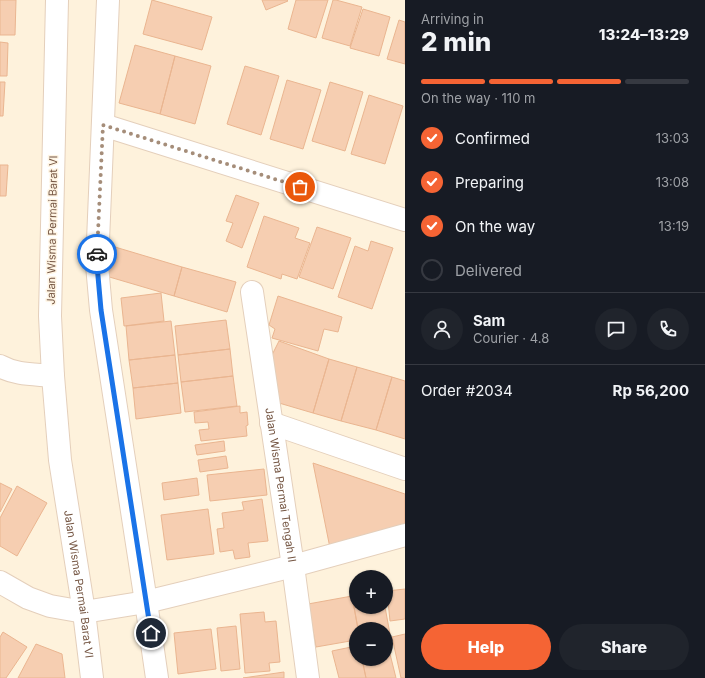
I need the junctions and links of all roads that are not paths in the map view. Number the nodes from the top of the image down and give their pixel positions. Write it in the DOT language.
graph roads {
  1 [pos="57,0"];
  2 [pos="108,0"];
  3 [pos="103,125"];
  4 [pos="405,220"];
  5 [pos="252,292"];
  6 [pos="0,366"];
  7 [pos="53,376"];
  8 [pos="271,423"];
  9 [pos="405,470"];
  10 [pos="405,535"];
  11 [pos="293,566"];
  12 [pos="0,582"];
  13 [pos="141,603"];
  14 [pos="91,611"];
  15 [pos="92,678"];
  16 [pos="157,678"];
  17 [pos="308,678"];
  1 -- 7 [label="street, Jalan Wisma Permai Barat VI"];
  2 -- 3 [label="street"];
  3 -- 4 [label="street"];
  3 -- 13 [label="street"];
  5 -- 8 [label="street, Jalan Wisma Permai Tengah II"];
  6 -- 7 [label="street"];
  7 -- 14 [label="street, Jalan Wisma Permai Barat VI"];
  8 -- 9 [label="street"];
  8 -- 11 [label="street, Jalan Wisma Permai Tengah II"];
  10 -- 11 [label="street"];
  11 -- 13 [label="street"];
  11 -- 17 [label="street, Jalan Wisma Permai Tengah II"];
  12 -- 14 [label="street"];
  13 -- 14 [label="street"];
  13 -- 16 [label="street"];
  14 -- 15 [label="street, Jalan Wisma Permai Barat VI"];
}
